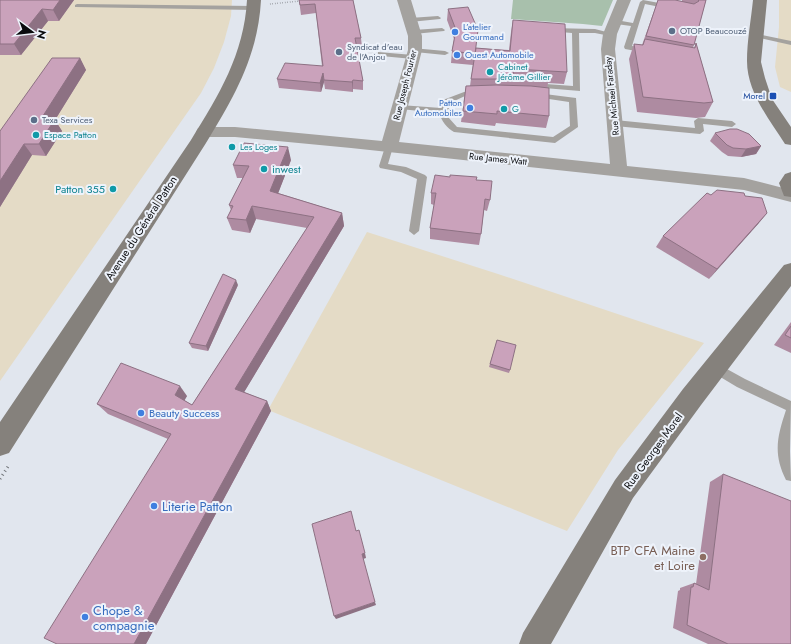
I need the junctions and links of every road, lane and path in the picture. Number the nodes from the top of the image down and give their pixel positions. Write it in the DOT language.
graph roads {
  1 [pos="404,0"];
  2 [pos="624,0"];
  3 [pos="760,0"];
  4 [pos="308,1"];
  5 [pos="254,4"];
  6 [pos="270,4"];
  7 [pos="77,6"];
  8 [pos="677,8"];
  9 [pos="438,18"];
  10 [pos="635,25"];
  11 [pos="412,26"];
  12 [pos="613,28"];
  13 [pos="540,29"];
  14 [pos="442,30"];
  15 [pos="574,31"];
  16 [pos="757,36"];
  17 [pos="791,43"];
  18 [pos="445,53"];
  19 [pos="656,53"];
  20 [pos="381,54"];
  21 [pos="414,54"];
  22 [pos="522,85"];
  23 [pos="400,107"];
  24 [pos="445,111"];
  25 [pos="215,114"];
  26 [pos="615,123"];
  27 [pos="732,124"];
  28 [pos="204,132"];
  29 [pos="791,140"];
  30 [pos="390,143"];
  31 [pos="619,167"];
  32 [pos="790,186"];
  33 [pos="414,231"];
  34 [pos="791,271"];
  35 [pos="716,368"];
  36 [pos="791,407"];
  37 [pos="791,412"];
  38 [pos="0,444"];
  39 [pos="791,475"];
  40 [pos="534,644"];
  1 -- 11 [label="street, Rue Joseph Fourier"];
  2 -- 12 [label="street, Rue Michael Faraday"];
  3 -- 16 [label="street"];
  4 -- 6 [label="path"];
  5 -- 7 [label="lane"];
  5 -- 25 [label="street, Avenue du Général Patton"];
  8 -- 10 [label="lane"];
  9 -- 11 [label="lane"];
  10 -- 12 [label="lane"];
  10 -- 19 [label="lane"];
  11 -- 14 [label="lane"];
  11 -- 21 [label="street, Rue Joseph Fourier"];
  12 -- 15 [label="lane"];
  12 -- 26 [label="street, Rue Michael Faraday"];
  13 -- 15 [label="lane"];
  15 -- 22 [label="lane"];
  16 -- 17 [label="lane"];
  16 -- 29 [label="street"];
  18 -- 21 [label="lane"];
  20 -- 21 [label="lane"];
  21 -- 23 [label="street, Rue Joseph Fourier"];
  23 -- 24 [label="lane"];
  23 -- 30 [label="street, Rue Joseph Fourier"];
  24 -- 24 [label="lane"];
  25 -- 28 [label="street, Avenue du Général Patton"];
  25 -- 30 [label="street, Rue James Watt"];
  26 -- 27 [label="lane"];
  26 -- 31 [label="street, Rue Michael Faraday"];
  28 -- 30 [label="street, Rue James Watt"];
  28 -- 38 [label="street, Avenue du Général Patton"];
  30 -- 31 [label="street, Rue James Watt"];
  30 -- 33 [label="lane"];
  31 -- 32 [label="street, Rue James Watt"];
  34 -- 35 [label="street, Rue Georges Morel"];
  35 -- 36 [label="lane"];
  35 -- 40 [label="street, Rue Georges Morel"];
  37 -- 39 [label="lane"];
}
